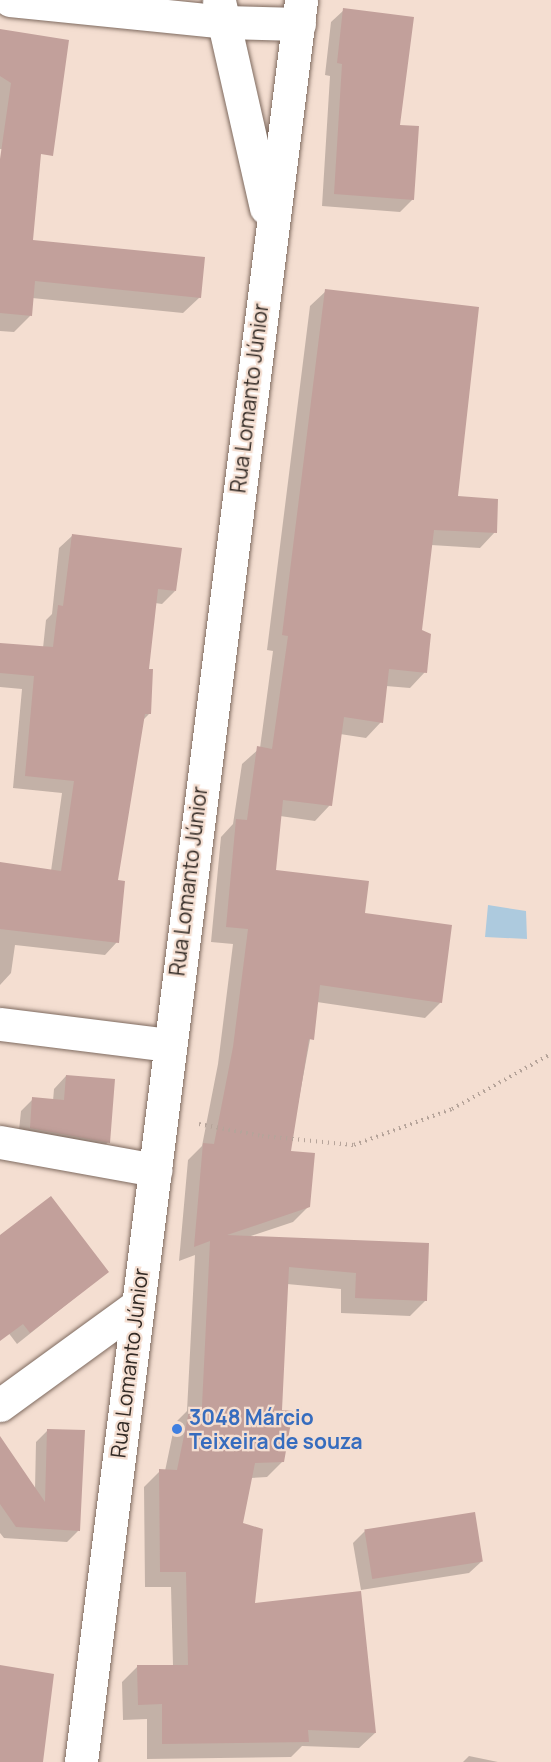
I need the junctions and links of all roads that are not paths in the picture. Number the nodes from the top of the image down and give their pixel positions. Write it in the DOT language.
graph roads {
  1 [pos="10,0"];
  2 [pos="222,11"];
  3 [pos="300,12"];
  4 [pos="270,227"];
  5 [pos="0,1024"];
  6 [pos="168,1045"];
  7 [pos="0,1142"];
  8 [pos="155,1170"];
  9 [pos="135,1307"];
  10 [pos="0,1405"];
  11 [pos="81,1762"];
  1 -- 2 [label="street"];
  2 -- 3 [label="street"];
  2 -- 4 [label="street"];
  3 -- 4 [label="street, Rua Lomanto Júnior"];
  4 -- 6 [label="street, Rua Lomanto Júnior"];
  5 -- 6 [label="street"];
  6 -- 8 [label="street, Rua Lomanto Júnior"];
  7 -- 8 [label="street"];
  8 -- 9 [label="street, Rua Lomanto Júnior"];
  9 -- 10 [label="street"];
  9 -- 11 [label="street, Rua Lomanto Júnior"];
}
